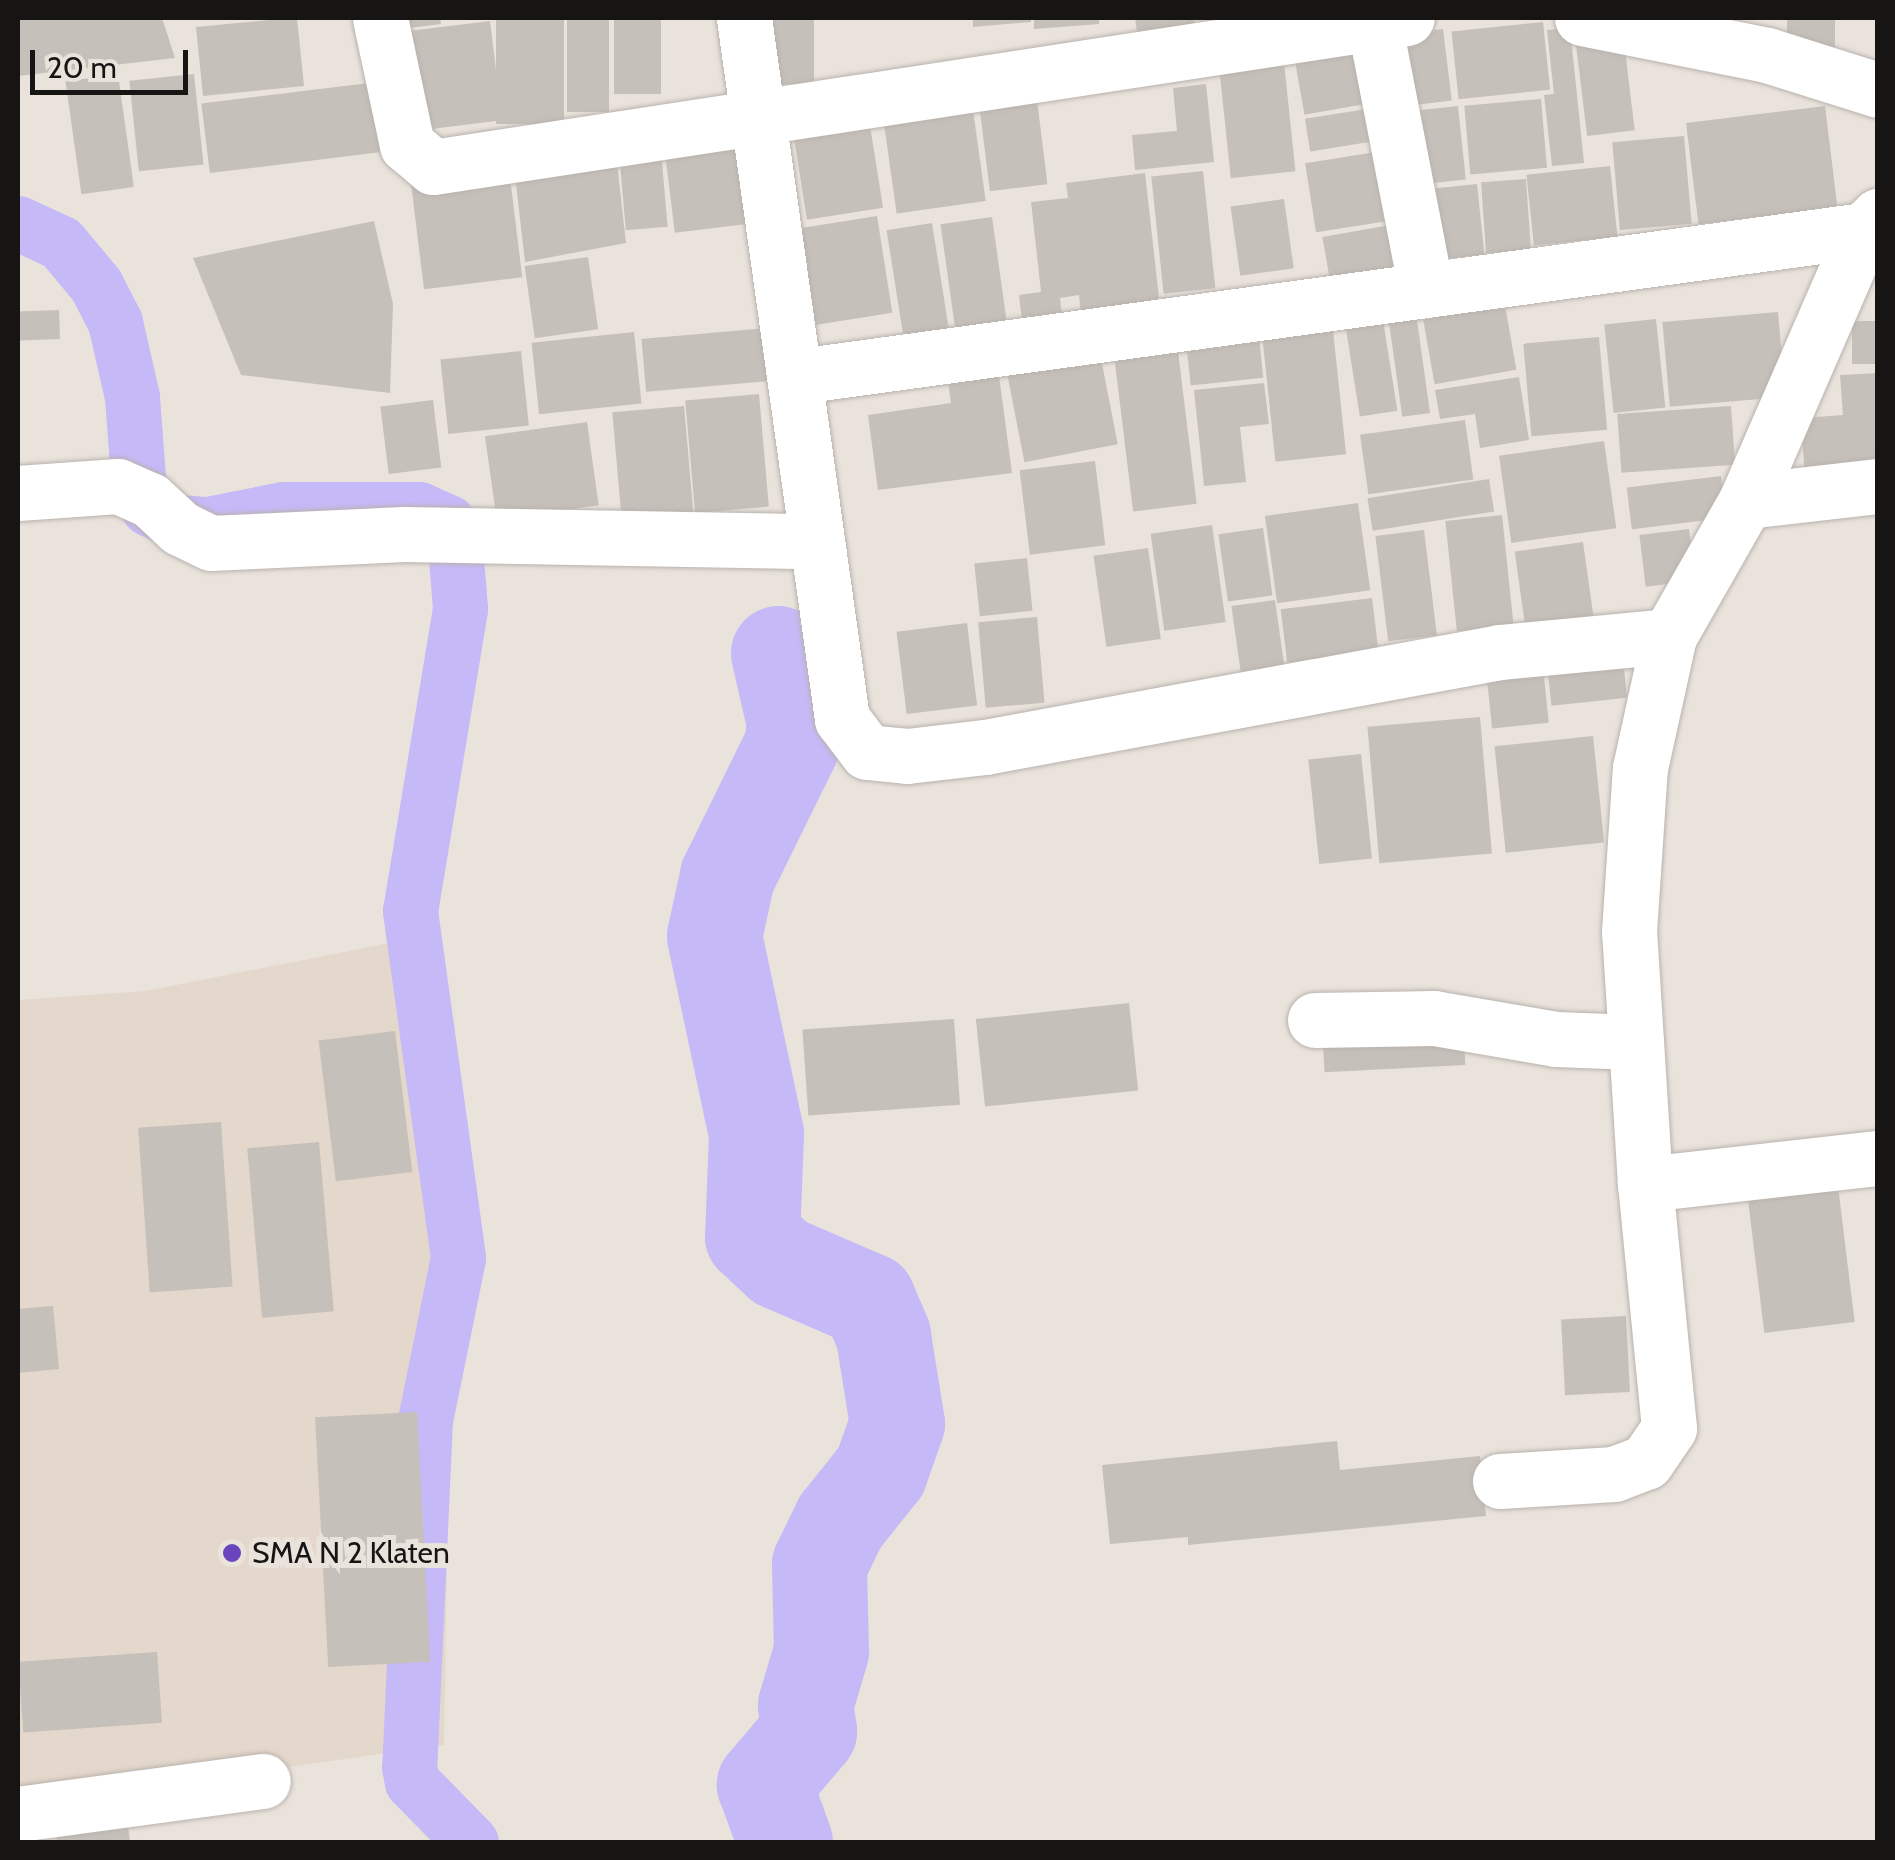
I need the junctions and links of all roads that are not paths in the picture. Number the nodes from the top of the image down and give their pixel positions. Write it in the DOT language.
graph roads {
  1 [pos="380,18"];
  2 [pos="744,18"];
  3 [pos="1582,18"];
  4 [pos="1391,20"];
  5 [pos="1878,90"];
  6 [pos="758,114"];
  7 [pos="1871,223"];
  8 [pos="1426,290"];
  9 [pos="799,376"];
  10 [pos="1878,486"];
  11 [pos="18,493"];
  12 [pos="1746,502"];
  13 [pos="814,541"];
  14 [pos="1669,636"];
  15 [pos="1315,1020"];
  16 [pos="1636,1042"];
  17 [pos="1878,1158"];
  18 [pos="1645,1184"];
  19 [pos="1500,1481"];
  20 [pos="264,1781"];
  21 [pos="18,1814"];
  1 -- 6 [label="street"];
  2 -- 6 [label="street"];
  3 -- 5 [label="street"];
  4 -- 6 [label="street"];
  4 -- 8 [label="street"];
  6 -- 9 [label="street"];
  7 -- 8 [label="street"];
  7 -- 12 [label="street"];
  8 -- 9 [label="street"];
  9 -- 13 [label="street"];
  10 -- 12 [label="street"];
  11 -- 13 [label="street"];
  12 -- 14 [label="street"];
  13 -- 14 [label="street"];
  14 -- 16 [label="street"];
  15 -- 16 [label="street"];
  16 -- 18 [label="street"];
  17 -- 18 [label="street"];
  18 -- 19 [label="street"];
  20 -- 21 [label="street"];
}
